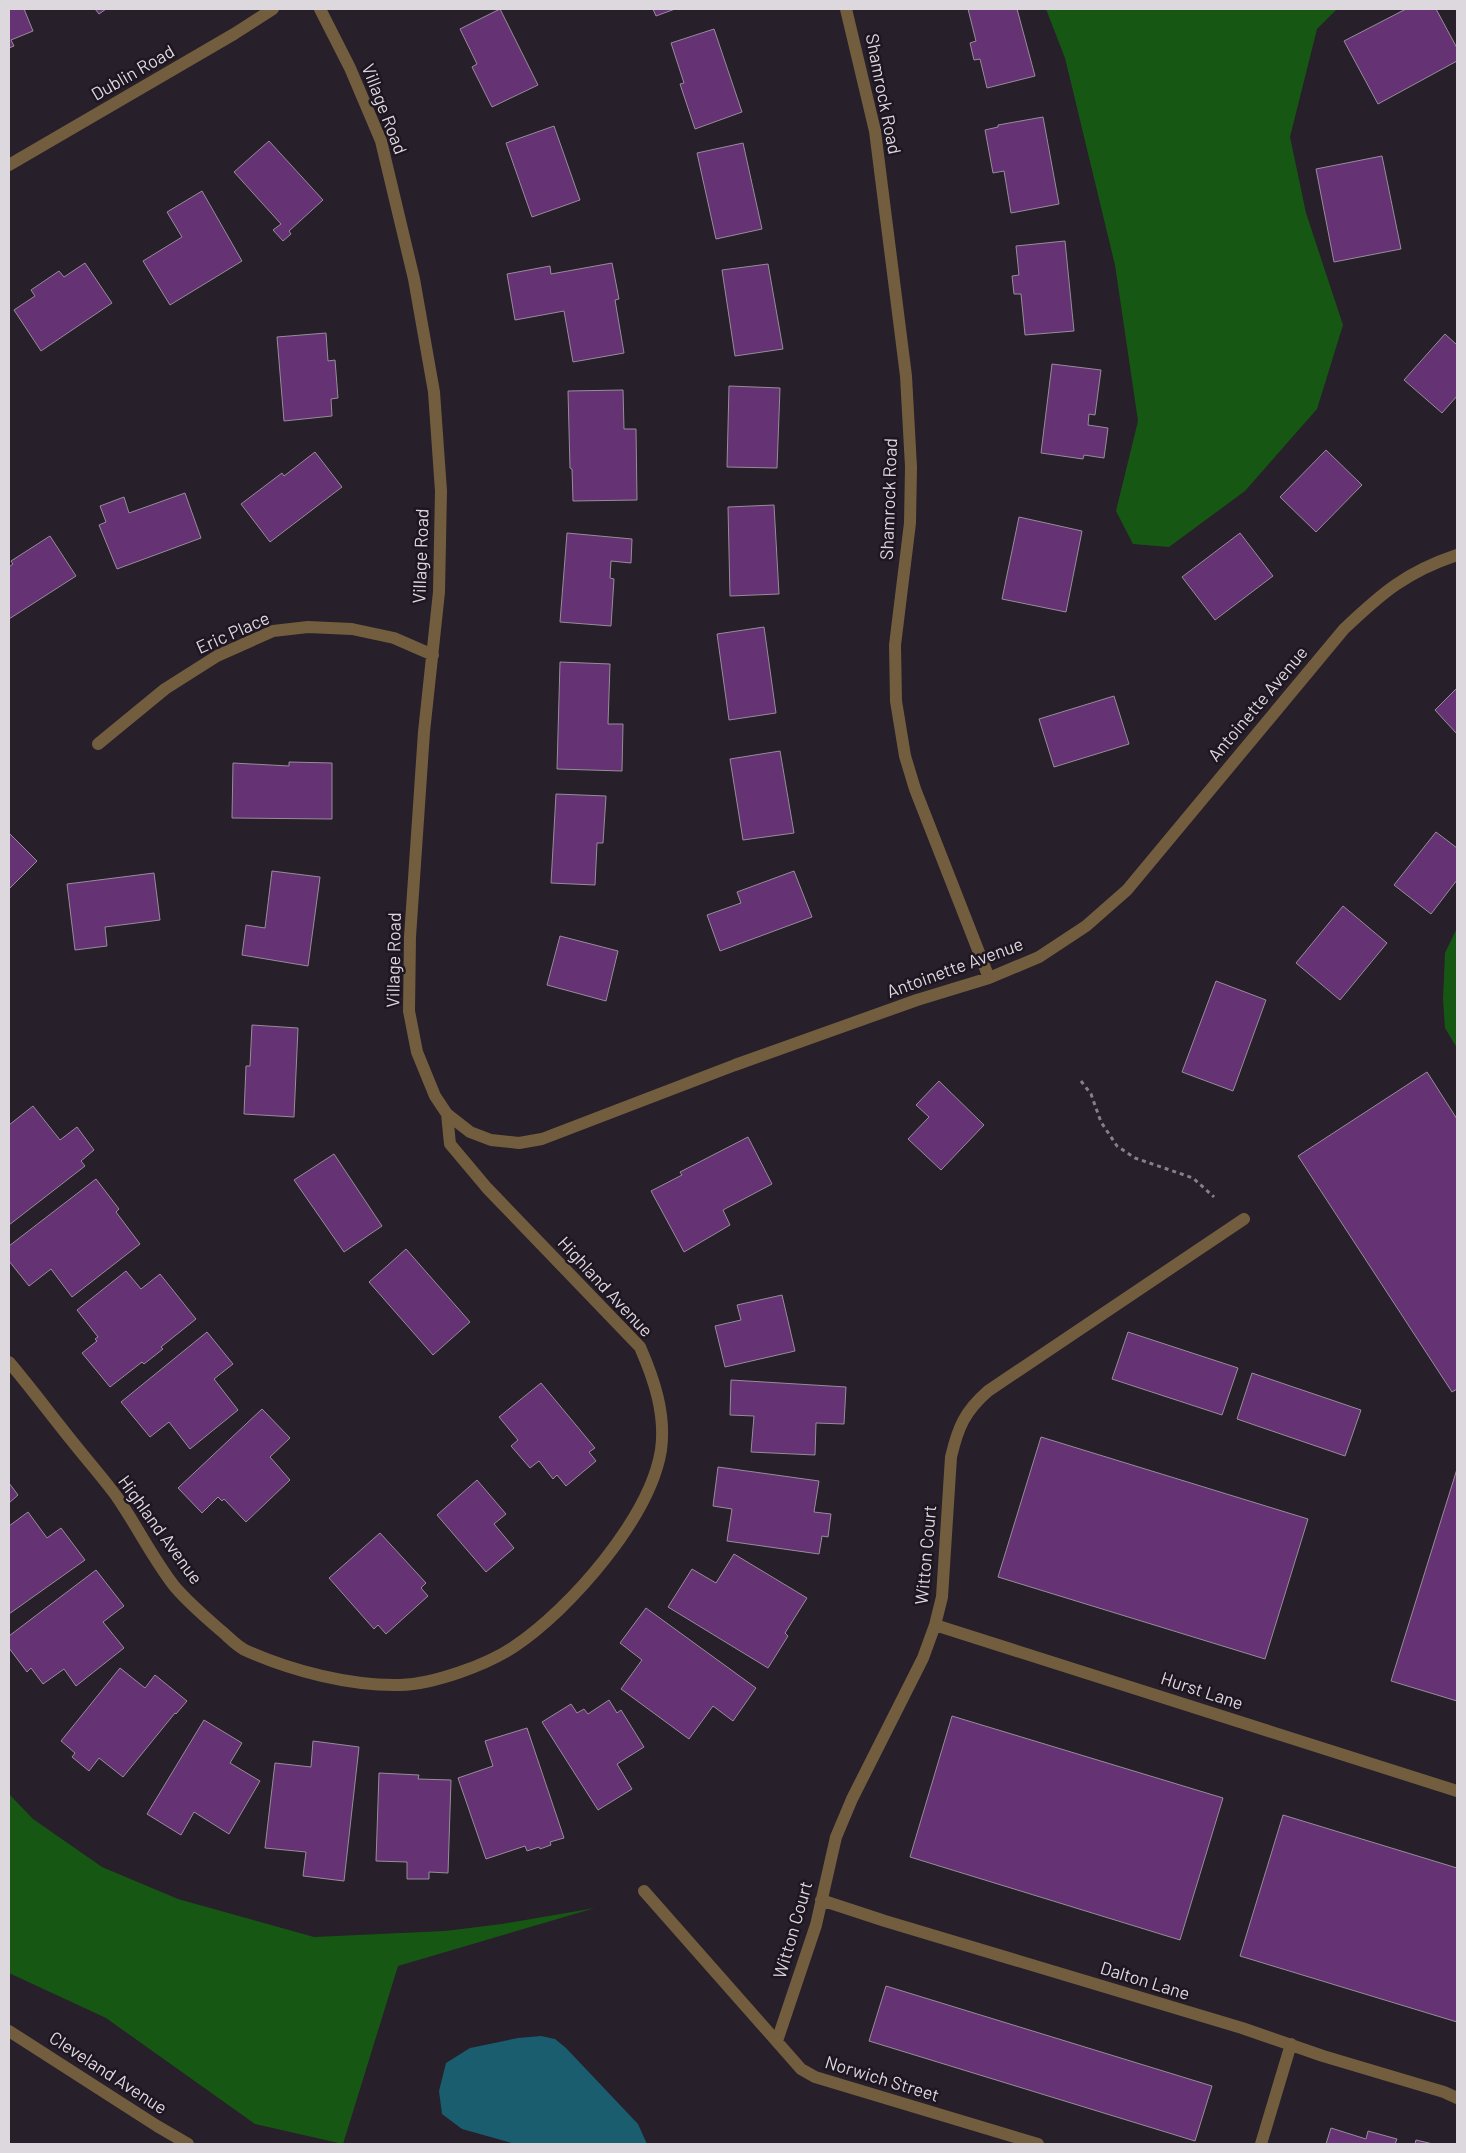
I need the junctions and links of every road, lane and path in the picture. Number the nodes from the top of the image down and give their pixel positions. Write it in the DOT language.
graph roads {
  1 [pos="272,9"];
  2 [pos="320,9"];
  3 [pos="846,9"];
  4 [pos="9,166"];
  5 [pos="1457,555"];
  6 [pos="433,655"];
  7 [pos="98,744"];
  8 [pos="988,978"];
  9 [pos="1081,1081"];
  10 [pos="447,1114"];
  11 [pos="1214,1197"];
  12 [pos="1244,1219"];
  13 [pos="9,1362"];
  14 [pos="935,1625"];
  15 [pos="1457,1791"];
  16 [pos="644,1891"];
  17 [pos="821,1900"];
  18 [pos="9,2031"];
  19 [pos="777,2041"];
  20 [pos="1290,2044"];
  21 [pos="1457,2098"];
  22 [pos="188,2144"];
  23 [pos="1038,2144"];
  24 [pos="1261,2144"];
  1 -- 4 [label="street, Dublin Road"];
  2 -- 6 [label="street, Village Road"];
  3 -- 8 [label="street, Shamrock Road"];
  5 -- 8 [label="street, Antoinette Avenue"];
  6 -- 7 [label="street, Eric Place"];
  6 -- 10 [label="street, Village Road"];
  8 -- 10 [label="street, Antoinette Avenue"];
  9 -- 11 [label="path"];
  10 -- 13 [label="street, Highland Avenue"];
  12 -- 14 [label="street, Witton Court"];
  14 -- 15 [label="street, Hurst Lane"];
  14 -- 17 [label="street, Witton Court"];
  16 -- 19 [label="street, Norwich Street"];
  17 -- 19 [label="street, Witton Court"];
  17 -- 20 [label="street, Dalton Lane"];
  18 -- 22 [label="street, Cleveland Avenue"];
  19 -- 23 [label="street, Norwich Street"];
  20 -- 21 [label="street, Dalton Lane"];
  20 -- 24 [label="street"];
}
